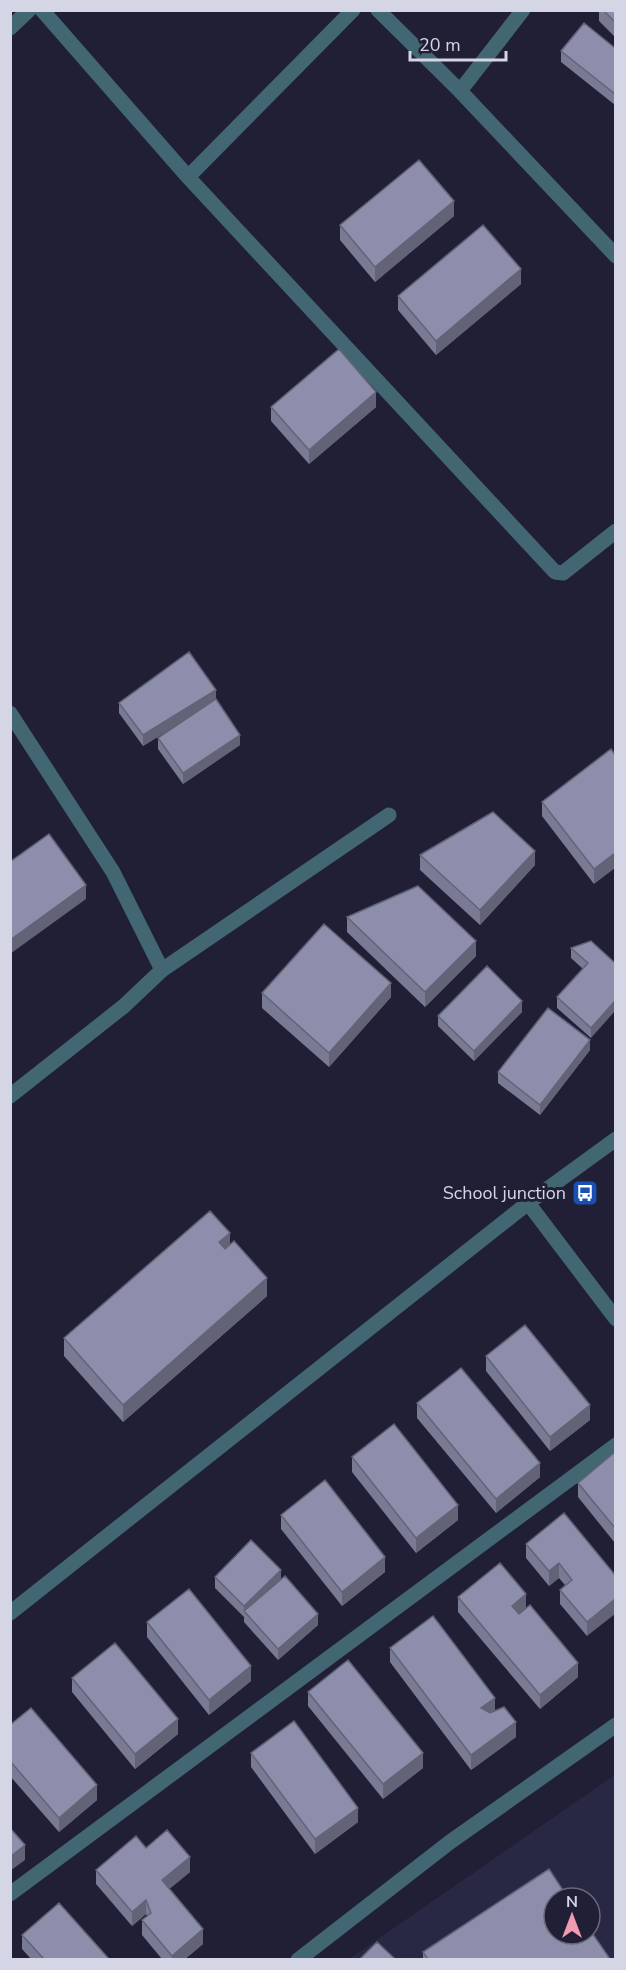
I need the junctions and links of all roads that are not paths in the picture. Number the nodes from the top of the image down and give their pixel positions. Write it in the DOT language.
graph roads {
  1 [pos="29,10"];
  2 [pos="42,10"];
  3 [pos="353,10"];
  4 [pos="378,10"];
  5 [pos="524,10"];
  6 [pos="10,28"];
  7 [pos="460,91"];
  8 [pos="188,177"];
  9 [pos="615,256"];
  10 [pos="615,531"];
  11 [pos="10,713"];
  12 [pos="388,815"];
  13 [pos="162,970"];
  14 [pos="10,1096"];
  15 [pos="615,1138"];
  16 [pos="528,1203"];
  17 [pos="615,1319"];
  18 [pos="615,1445"];
  19 [pos="10,1613"];
  20 [pos="615,1725"];
  21 [pos="10,1894"];
  22 [pos="298,1959"];
  1 -- 6 [label="street"];
  2 -- 8 [label="street"];
  3 -- 8 [label="street"];
  4 -- 7 [label="street"];
  5 -- 7 [label="street"];
  7 -- 9 [label="street"];
  8 -- 10 [label="street"];
  11 -- 13 [label="street"];
  12 -- 13 [label="street"];
  13 -- 14 [label="street"];
  15 -- 16 [label="street"];
  16 -- 17 [label="street"];
  16 -- 19 [label="street"];
  18 -- 21 [label="street"];
  20 -- 22 [label="street"];
}
